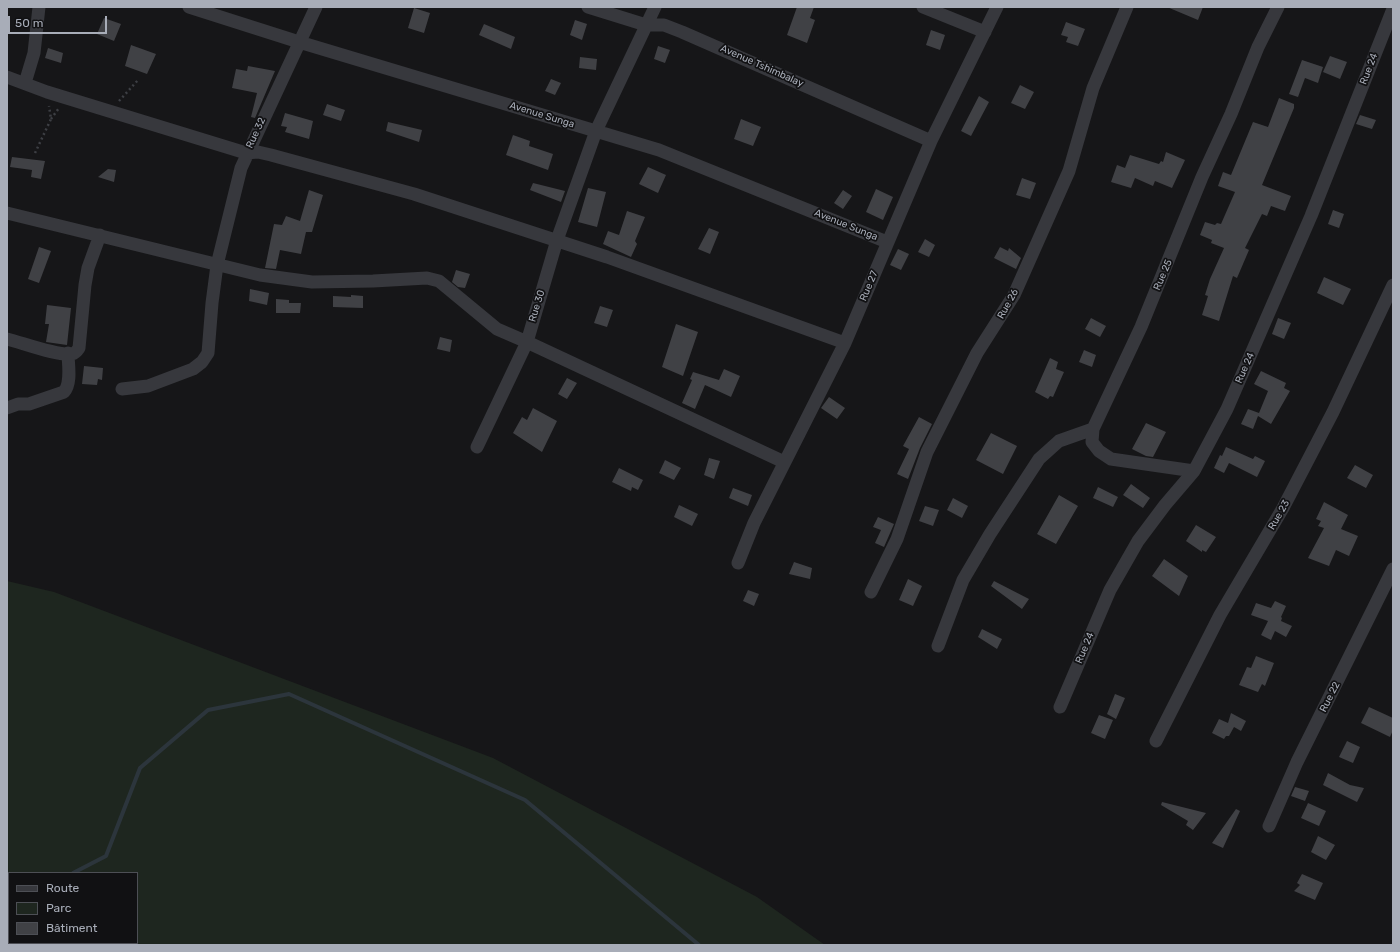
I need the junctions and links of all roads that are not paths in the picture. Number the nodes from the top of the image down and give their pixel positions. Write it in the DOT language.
graph roads {
  1 [pos="39,7"];
  2 [pos="189,7"];
  3 [pos="316,7"];
  4 [pos="588,7"];
  5 [pos="654,7"];
  6 [pos="923,7"];
  7 [pos="997,7"];
  8 [pos="1127,7"];
  9 [pos="1278,7"];
  10 [pos="1393,9"];
  11 [pos="646,25"];
  12 [pos="985,32"];
  13 [pos="299,42"];
  14 [pos="7,77"];
  15 [pos="25,83"];
  16 [pos="596,131"];
  17 [pos="931,141"];
  18 [pos="246,154"];
  19 [pos="7,213"];
  20 [pos="100,235"];
  21 [pos="557,240"];
  22 [pos="887,242"];
  23 [pos="218,265"];
  24 [pos="1393,285"];
  25 [pos="7,339"];
  26 [pos="526,342"];
  27 [pos="845,343"];
  28 [pos="68,353"];
  29 [pos="122,389"];
  30 [pos="7,408"];
  31 [pos="1093,429"];
  32 [pos="477,447"];
  33 [pos="784,462"];
  34 [pos="1194,472"];
  35 [pos="738,563"];
  36 [pos="1393,569"];
  37 [pos="871,592"];
  38 [pos="938,646"];
  39 [pos="1060,707"];
  40 [pos="1156,741"];
  41 [pos="1269,826"];
  1 -- 15 [label="street"];
  2 -- 13 [label="street, Avenue Sunga"];
  3 -- 13 [label="street, Rue 32"];
  4 -- 11 [label="street, Avenue Tshimbalay"];
  5 -- 11 [label="street, Rue 30"];
  6 -- 12 [label="street"];
  7 -- 12 [label="street, Rue 27"];
  8 -- 37 [label="street, Rue 26"];
  9 -- 31 [label="street, Rue 25"];
  10 -- 34 [label="street, Rue 24"];
  11 -- 16 [label="street, Rue 30"];
  11 -- 17 [label="street, Avenue Tshimbalay"];
  12 -- 17 [label="street, Rue 27"];
  13 -- 16 [label="street, Avenue Sunga"];
  13 -- 18 [label="street, Rue 32"];
  14 -- 15 [label="street"];
  15 -- 18 [label="street"];
  16 -- 21 [label="street, Rue 30"];
  16 -- 22 [label="street, Avenue Sunga"];
  17 -- 22 [label="street, Rue 27"];
  18 -- 21 [label="street"];
  18 -- 23 [label="street, Rue 32"];
  19 -- 20 [label="street"];
  20 -- 23 [label="street"];
  20 -- 28 [label="street"];
  21 -- 26 [label="street, Rue 30"];
  21 -- 27 [label="street"];
  22 -- 27 [label="street, Rue 27"];
  23 -- 26 [label="street"];
  23 -- 29 [label="street, Rue 32"];
  24 -- 40 [label="street, Rue 23"];
  25 -- 28 [label="street"];
  26 -- 32 [label="street, Rue 30"];
  26 -- 33 [label="street"];
  27 -- 33 [label="street, Rue 27"];
  28 -- 30 [label="street"];
  31 -- 34 [label="street"];
  31 -- 38 [label="street"];
  33 -- 35 [label="street, Rue 27"];
  34 -- 39 [label="street, Rue 24"];
  36 -- 41 [label="street, Rue 22"];
}
